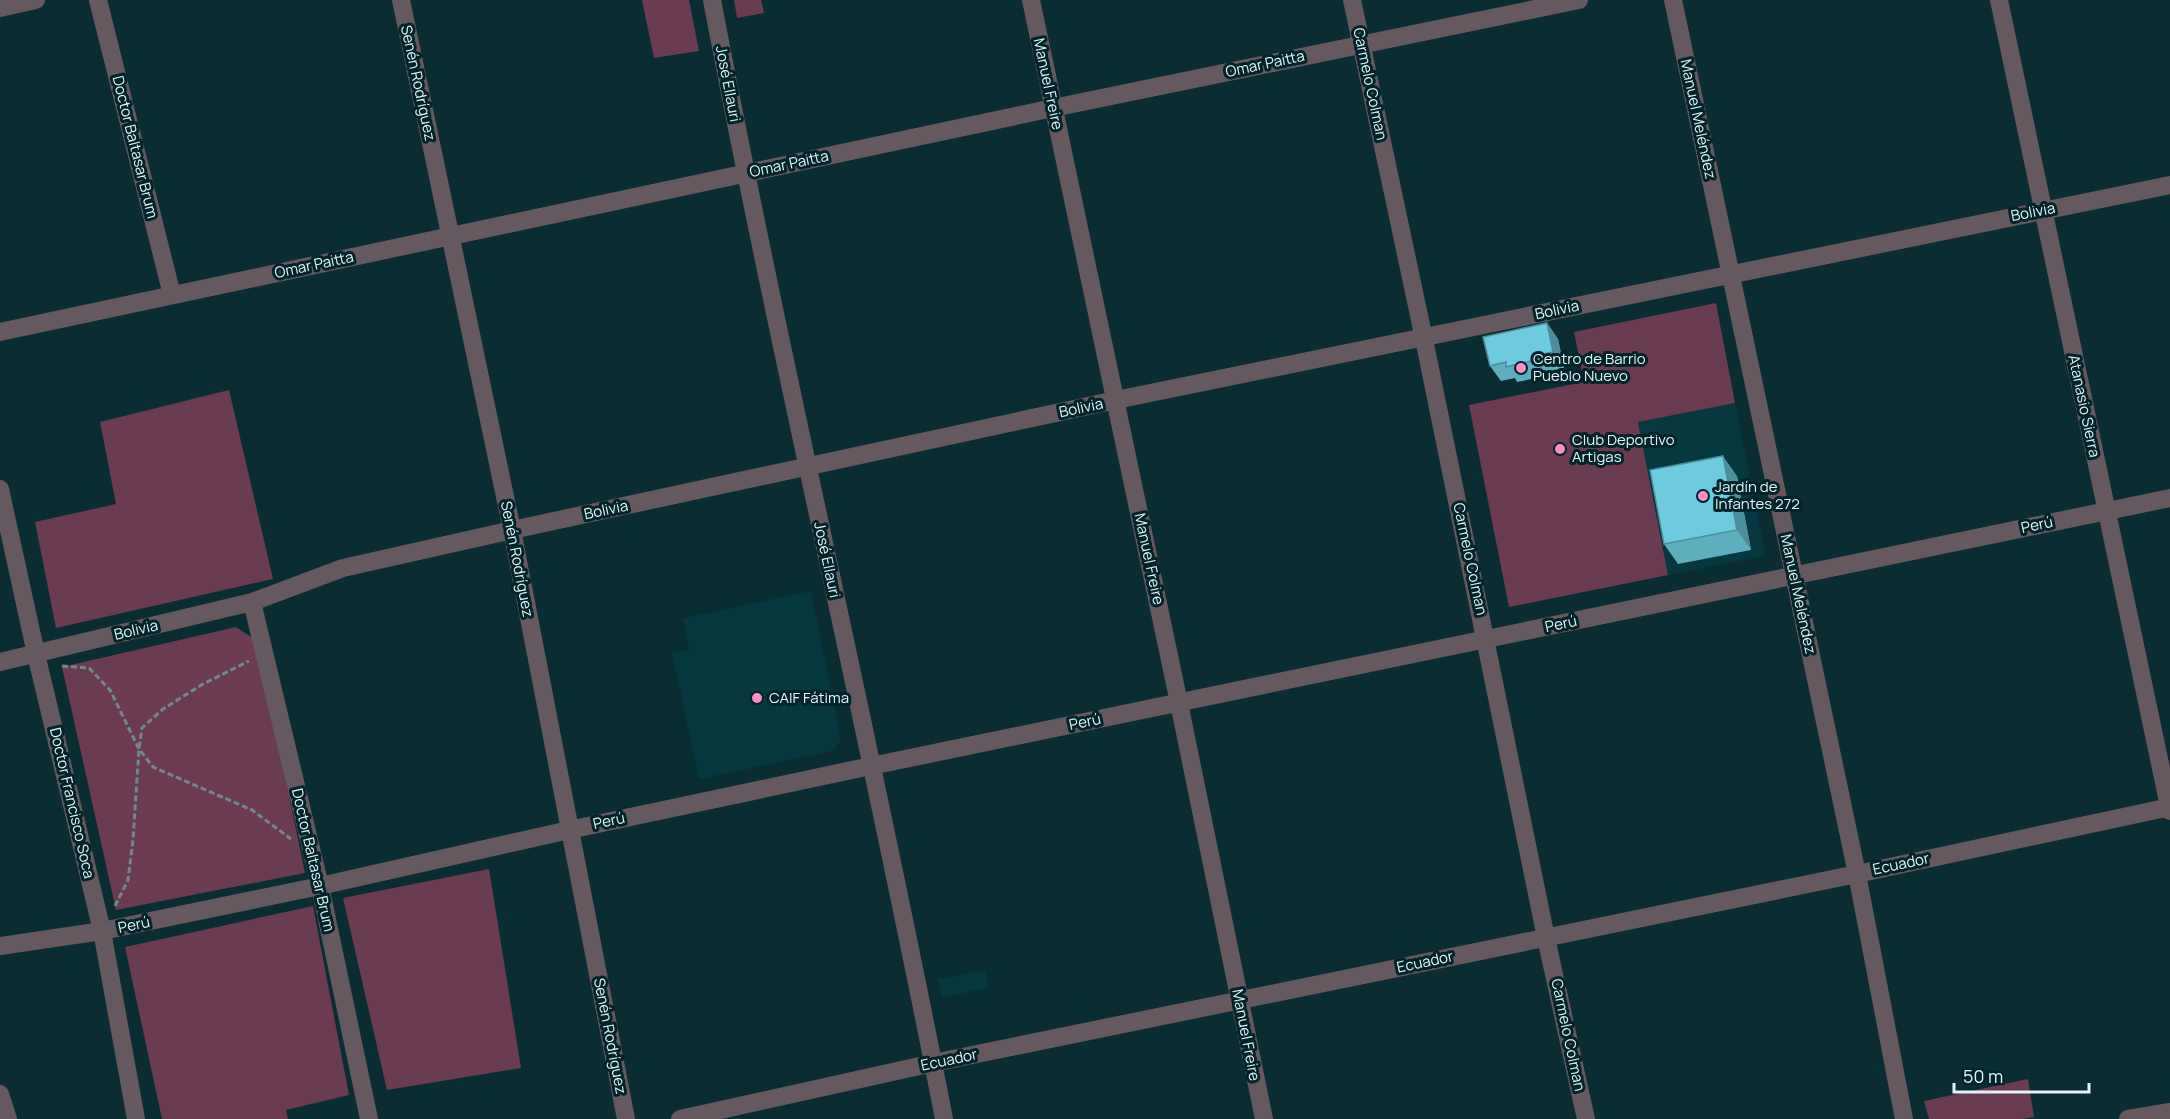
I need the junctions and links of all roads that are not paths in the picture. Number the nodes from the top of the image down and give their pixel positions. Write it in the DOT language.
graph roads {
  1 [pos="36,0"];
  2 [pos="98,0"];
  3 [pos="401,0"];
  4 [pos="712,0"];
  5 [pos="1031,0"];
  6 [pos="1352,0"];
  7 [pos="1579,0"];
  8 [pos="1673,0"];
  9 [pos="1999,0"];
  10 [pos="0,8"];
  11 [pos="1361,45"];
  12 [pos="1053,108"];
  13 [pos="745,174"];
  14 [pos="2170,185"];
  15 [pos="2044,210"];
  16 [pos="450,235"];
  17 [pos="1730,274"];
  18 [pos="172,295"];
  19 [pos="0,332"];
  20 [pos="1425,339"];
  21 [pos="1116,400"];
  22 [pos="807,466"];
  23 [pos="0,489"];
  24 [pos="2170,498"];
  25 [pos="2106,511"];
  26 [pos="512,530"];
  27 [pos="1794,574"];
  28 [pos="252,602"];
  29 [pos="1486,640"];
  30 [pos="36,654"];
  31 [pos="0,662"];
  32 [pos="1179,703"];
  33 [pos="871,766"];
  34 [pos="2170,808"];
  35 [pos="569,830"];
  36 [pos="1857,874"];
  37 [pos="320,886"];
  38 [pos="102,931"];
  39 [pos="1546,938"];
  40 [pos="0,946"];
  41 [pos="1239,1000"];
  42 [pos="933,1063"];
  43 [pos="0,1094"];
  44 [pos="2170,1112"];
  45 [pos="8,1119"];
  46 [pos="136,1119"];
  47 [pos="369,1119"];
  48 [pos="626,1119"];
  49 [pos="680,1119"];
  50 [pos="944,1119"];
  51 [pos="1264,1119"];
  52 [pos="1586,1119"];
  53 [pos="1904,1119"];
  54 [pos="2128,1119"];
  1 -- 10 [label="street"];
  2 -- 18 [label="street, Doctor Baltasar Brum"];
  3 -- 16 [label="street, Senén Rodríguez"];
  4 -- 13 [label="street, José Ellauri"];
  5 -- 12 [label="street, Manuel Freire"];
  6 -- 11 [label="street, Carmelo Colman"];
  7 -- 11 [label="street, Omar Paitta"];
  8 -- 17 [label="street, Manuel Meléndez"];
  9 -- 15 [label="street, Atanasio Sierra"];
  11 -- 12 [label="street, Omar Paitta"];
  11 -- 20 [label="street, Carmelo Colman"];
  12 -- 13 [label="street, Omar Paitta"];
  12 -- 21 [label="street, Manuel Freire"];
  13 -- 16 [label="street, Omar Paitta"];
  13 -- 22 [label="street, José Ellauri"];
  14 -- 15 [label="street, Bolivia"];
  15 -- 17 [label="street, Bolivia"];
  15 -- 25 [label="street, Atanasio Sierra"];
  16 -- 18 [label="street, Omar Paitta"];
  16 -- 26 [label="street, Senén Rodríguez"];
  17 -- 20 [label="street, Bolivia"];
  17 -- 27 [label="street, Manuel Meléndez"];
  18 -- 19 [label="street, Omar Paitta"];
  20 -- 21 [label="street, Bolivia"];
  20 -- 29 [label="street, Carmelo Colman"];
  21 -- 22 [label="street, Bolivia"];
  21 -- 32 [label="street, Manuel Freire"];
  22 -- 26 [label="street, Bolivia"];
  22 -- 33 [label="street, José Ellauri"];
  23 -- 30 [label="street, Doctor Francisco Soca"];
  24 -- 25 [label="street, Perú"];
  25 -- 27 [label="street, Perú"];
  25 -- 34 [label="street, Atanasio Sierra"];
  26 -- 28 [label="street, Bolivia"];
  26 -- 35 [label="street, Senén Rodríguez"];
  27 -- 29 [label="street, Perú"];
  27 -- 36 [label="street, Manuel Meléndez"];
  28 -- 30 [label="street, Bolivia"];
  28 -- 37 [label="street, Doctor Baltasar Brum"];
  29 -- 32 [label="street, Perú"];
  29 -- 39 [label="street, Carmelo Colman"];
  30 -- 31 [label="street, Bolivia"];
  30 -- 38 [label="street, Doctor Francisco Soca"];
  32 -- 33 [label="street, Perú"];
  32 -- 41 [label="street, Manuel Freire"];
  33 -- 35 [label="street, Perú"];
  33 -- 42 [label="street, José Ellauri"];
  34 -- 36 [label="street, Ecuador"];
  35 -- 37 [label="street, Perú"];
  35 -- 48 [label="street, Senén Rodríguez"];
  36 -- 39 [label="street, Ecuador"];
  36 -- 53 [label="street, Manuel Meléndez"];
  37 -- 38 [label="street, Perú"];
  37 -- 47 [label="street, Doctor Baltasar Brum"];
  38 -- 40 [label="street, Perú"];
  38 -- 46 [label="street, Doctor Francisco Soca"];
  39 -- 41 [label="street, Ecuador"];
  39 -- 52 [label="street, Carmelo Colman"];
  41 -- 42 [label="street, Ecuador"];
  41 -- 51 [label="street, Manuel Freire"];
  42 -- 49 [label="street, Ecuador"];
  42 -- 50 [label="street, José Ellauri"];
  43 -- 45 [label="street"];
  44 -- 54 [label="street"];
}
